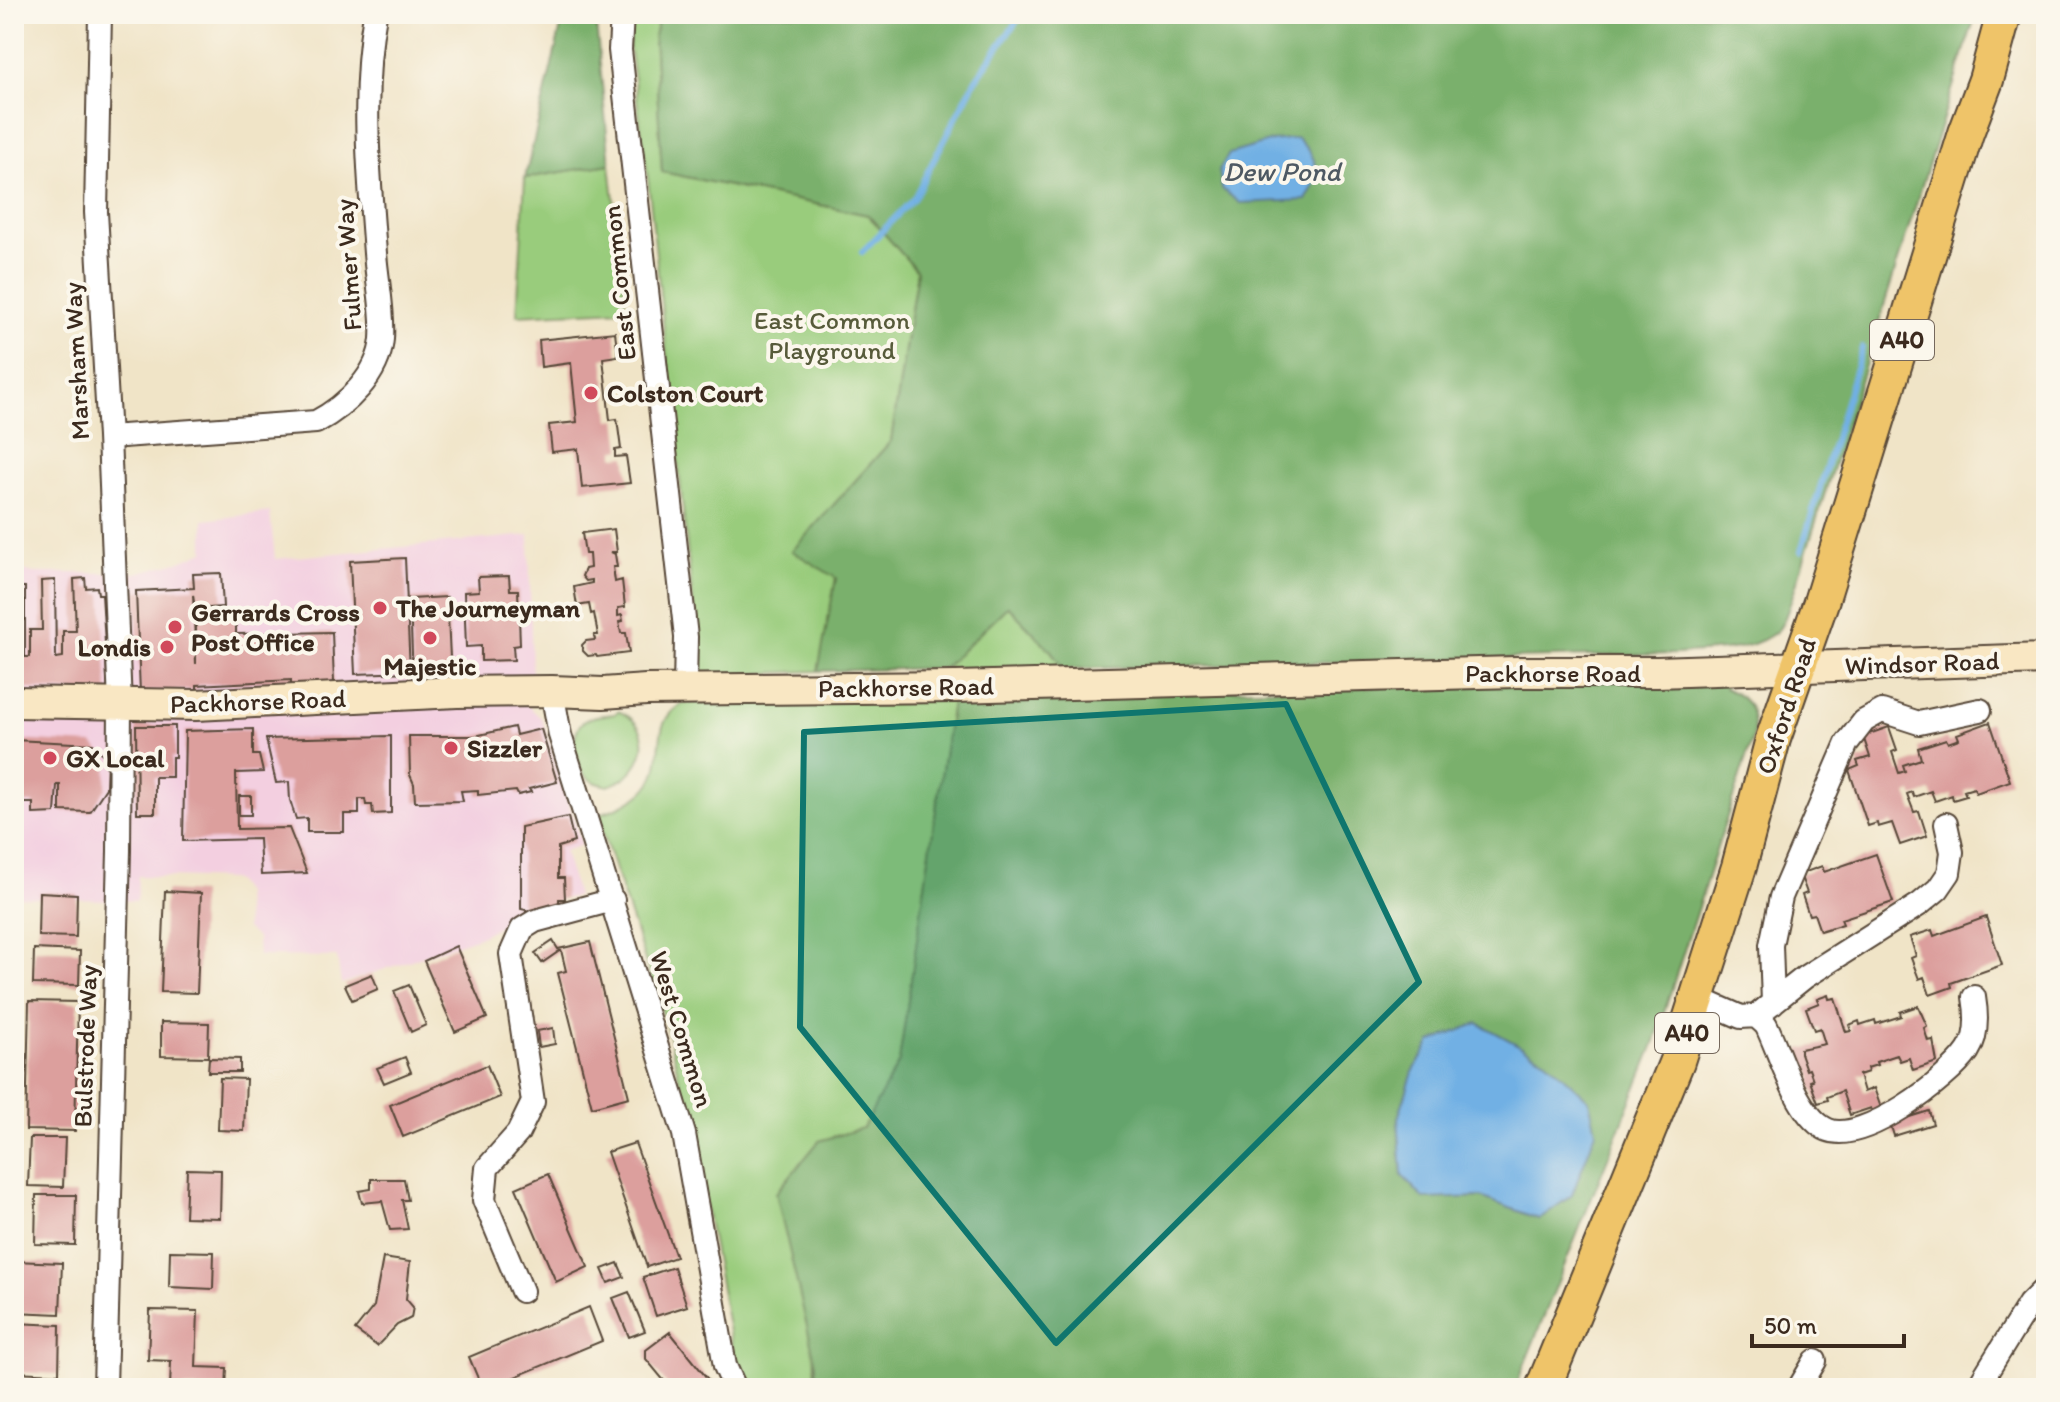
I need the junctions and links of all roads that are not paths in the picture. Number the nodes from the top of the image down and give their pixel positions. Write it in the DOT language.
graph roads {
  1 [pos="100,14"];
  2 [pos="375,14"];
  3 [pos="622,14"];
  4 [pos="2004,14"];
  5 [pos="109,437"];
  6 [pos="2046,659"];
  7 [pos="1797,666"];
  8 [pos="685,689"];
  9 [pos="552,691"];
  10 [pos="14,702"];
  11 [pos="120,705"];
  12 [pos="1980,710"];
  13 [pos="1946,824"];
  14 [pos="613,900"];
  15 [pos="1974,997"];
  16 [pos="1698,998"];
  17 [pos="1765,1009"];
  18 [pos="2046,1287"];
  19 [pos="522,1291"];
  20 [pos="1815,1361"];
  21 [pos="105,1388"];
  22 [pos="735,1388"];
  23 [pos="1543,1388"];
  24 [pos="1799,1388"];
  25 [pos="1977,1388"];
  1 -- 5 [label="street, Marsham Way"];
  2 -- 5 [label="street, Fulmer Way"];
  3 -- 8 [label="street, East Common"];
  4 -- 7 [label="main road, Oxford Road / A40"];
  5 -- 11 [label="street, Marsham Way"];
  6 -- 7 [label="main road, Windsor Road"];
  7 -- 8 [label="main road, Packhorse Road"];
  7 -- 16 [label="main road, Oxford Road / A40"];
  8 -- 9 [label="main road, Packhorse Road"];
  9 -- 11 [label="main road, Packhorse Road"];
  9 -- 14 [label="street, West Common"];
  10 -- 11 [label="main road, Packhorse Road"];
  11 -- 21 [label="street, Bulstrode Way"];
  12 -- 17 [label="street"];
  13 -- 17 [label="street"];
  14 -- 19 [label="street"];
  14 -- 22 [label="street, West Common"];
  15 -- 17 [label="street"];
  16 -- 17 [label="street"];
  16 -- 23 [label="main road, Oxford Road / A40"];
  18 -- 25 [label="street"];
  20 -- 24 [label="street"];
}
